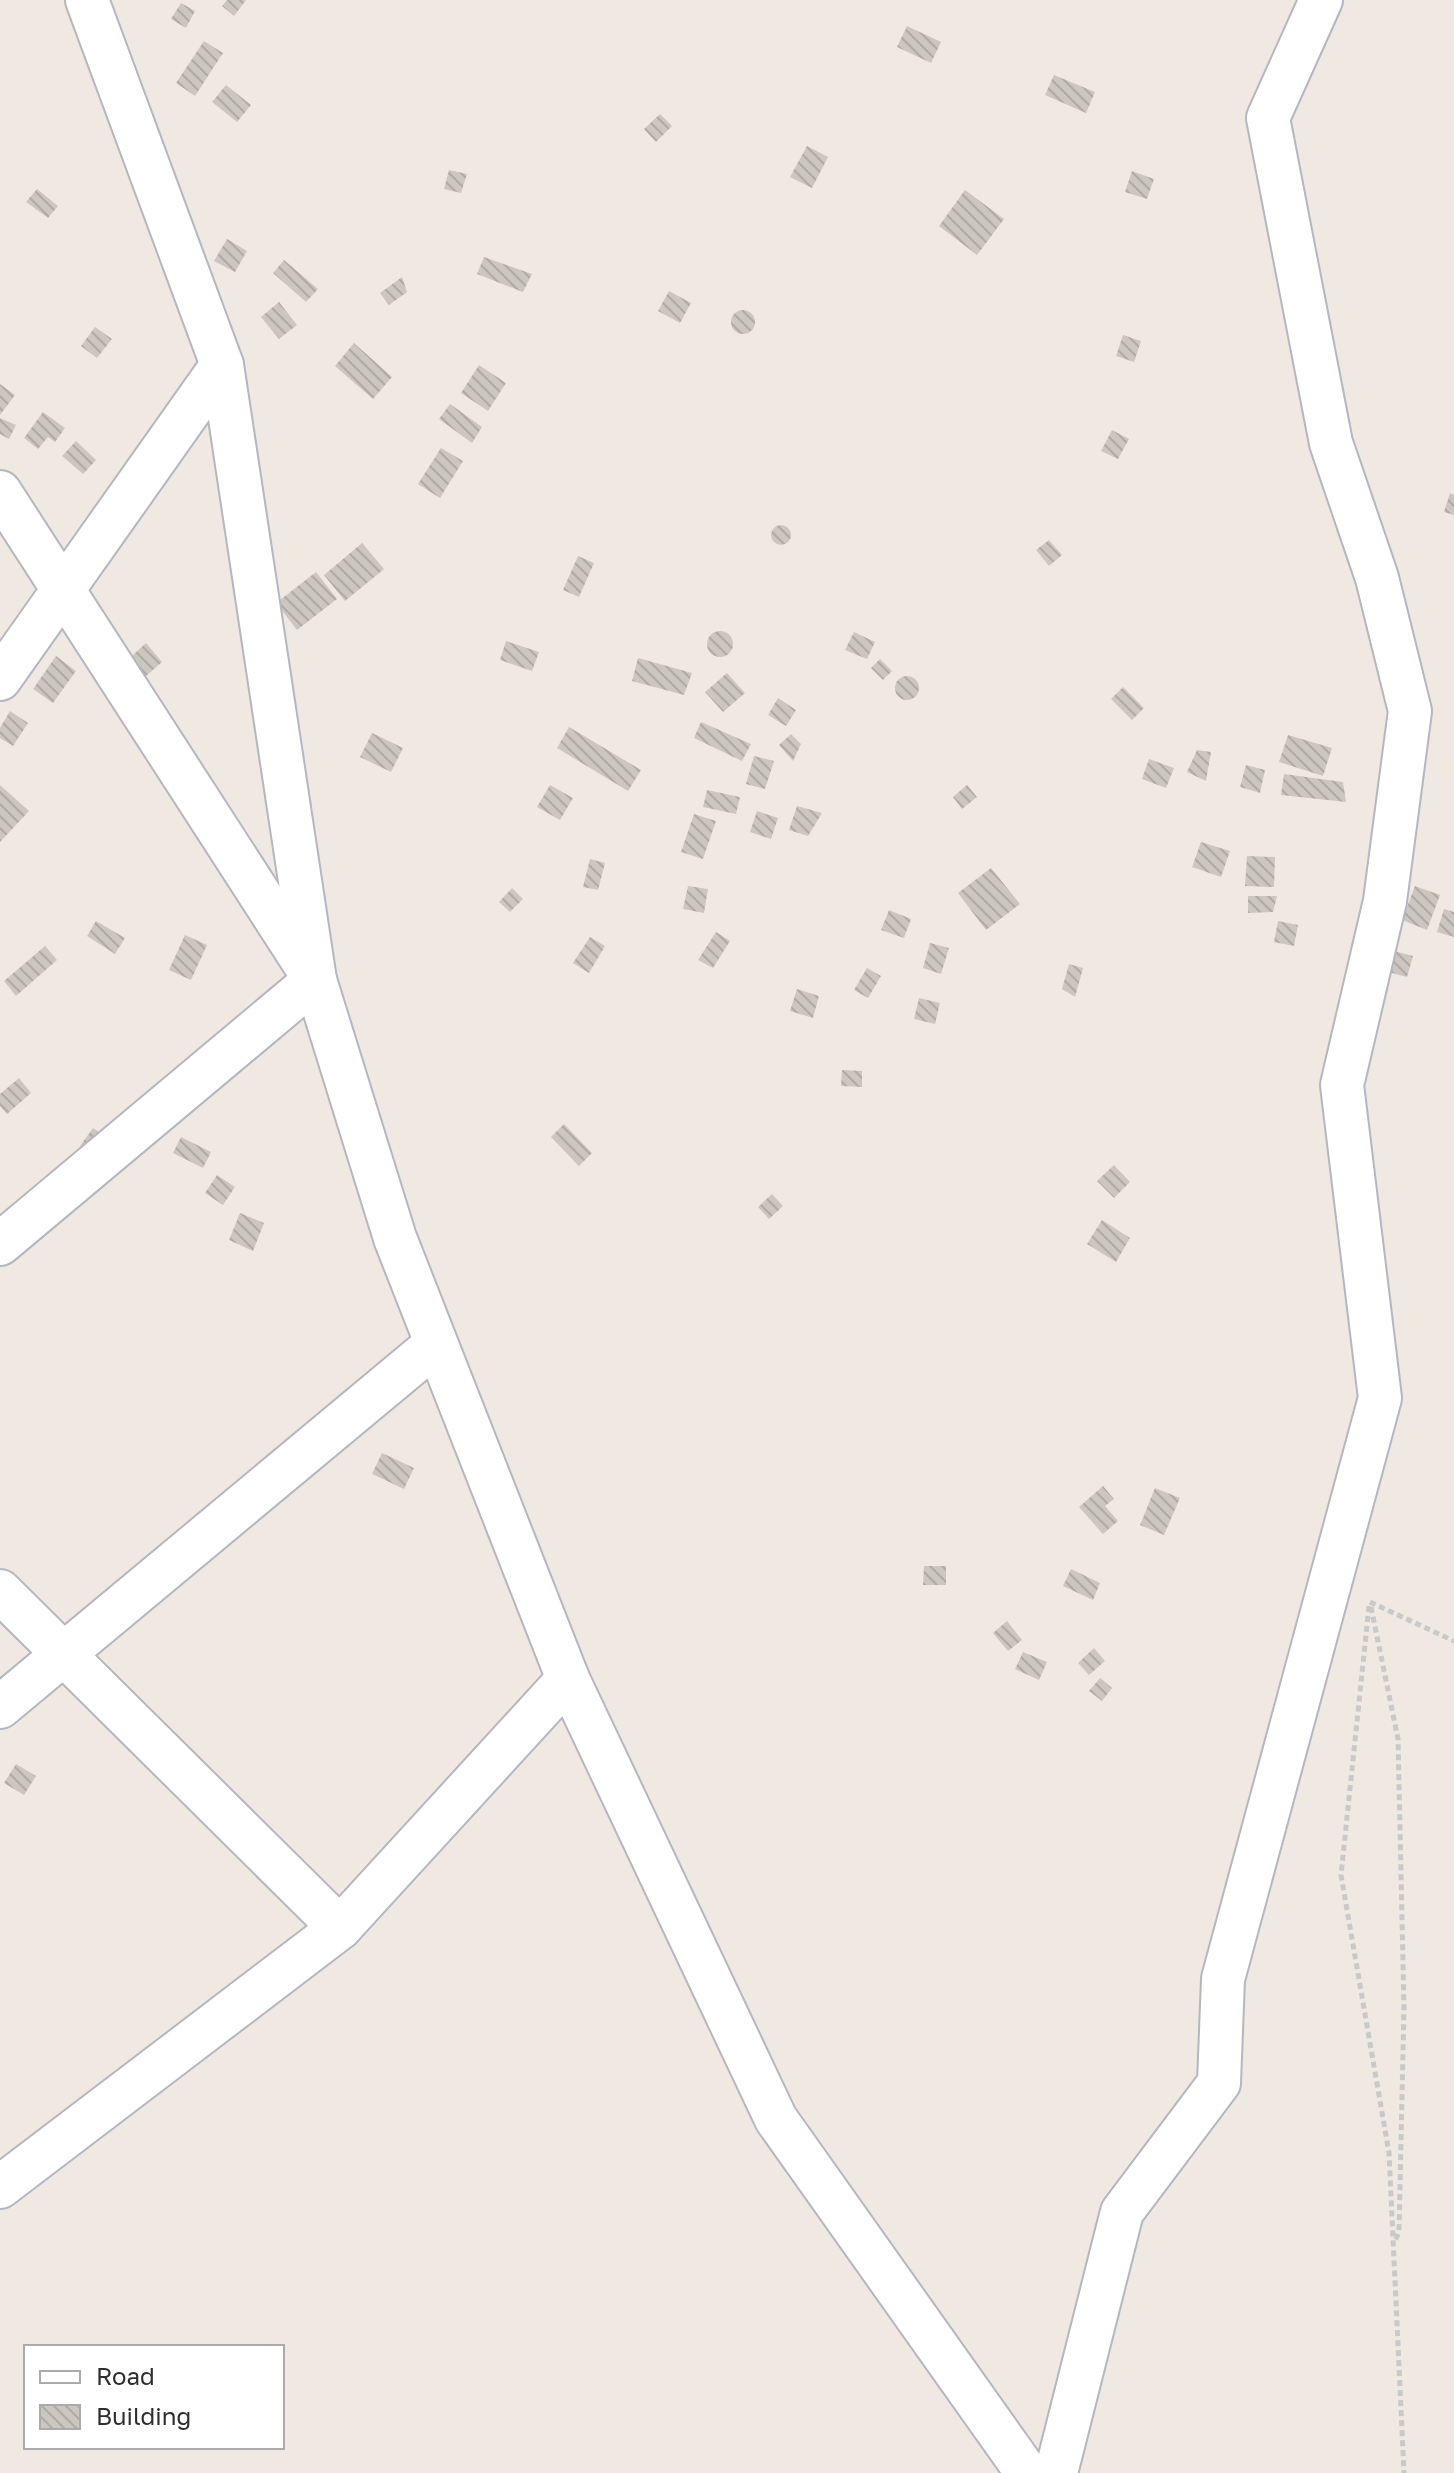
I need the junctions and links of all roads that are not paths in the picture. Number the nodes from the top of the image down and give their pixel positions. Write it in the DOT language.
graph roads {
  1 [pos="87,0"];
  2 [pos="1321,0"];
  3 [pos="222,365"];
  4 [pos="0,492"];
  5 [pos="61,592"];
  6 [pos="0,679"];
  7 [pos="315,980"];
  8 [pos="0,1244"];
  9 [pos="436,1344"];
  10 [pos="0,1591"];
  11 [pos="64,1654"];
  12 [pos="568,1679"];
  13 [pos="0,1707"];
  14 [pos="340,1928"];
  15 [pos="0,2187"];
  16 [pos="1027,2473"];
  17 [pos="1056,2473"];
  1 -- 3 [label="street"];
  2 -- 17 [label="street"];
  3 -- 5 [label="street"];
  3 -- 7 [label="street"];
  4 -- 5 [label="street"];
  5 -- 6 [label="street"];
  5 -- 7 [label="street"];
  7 -- 8 [label="street"];
  7 -- 9 [label="street"];
  9 -- 11 [label="street"];
  9 -- 12 [label="street"];
  10 -- 11 [label="street"];
  11 -- 13 [label="street"];
  11 -- 14 [label="street"];
  12 -- 14 [label="street"];
  12 -- 16 [label="street"];
  14 -- 15 [label="street"];
}
